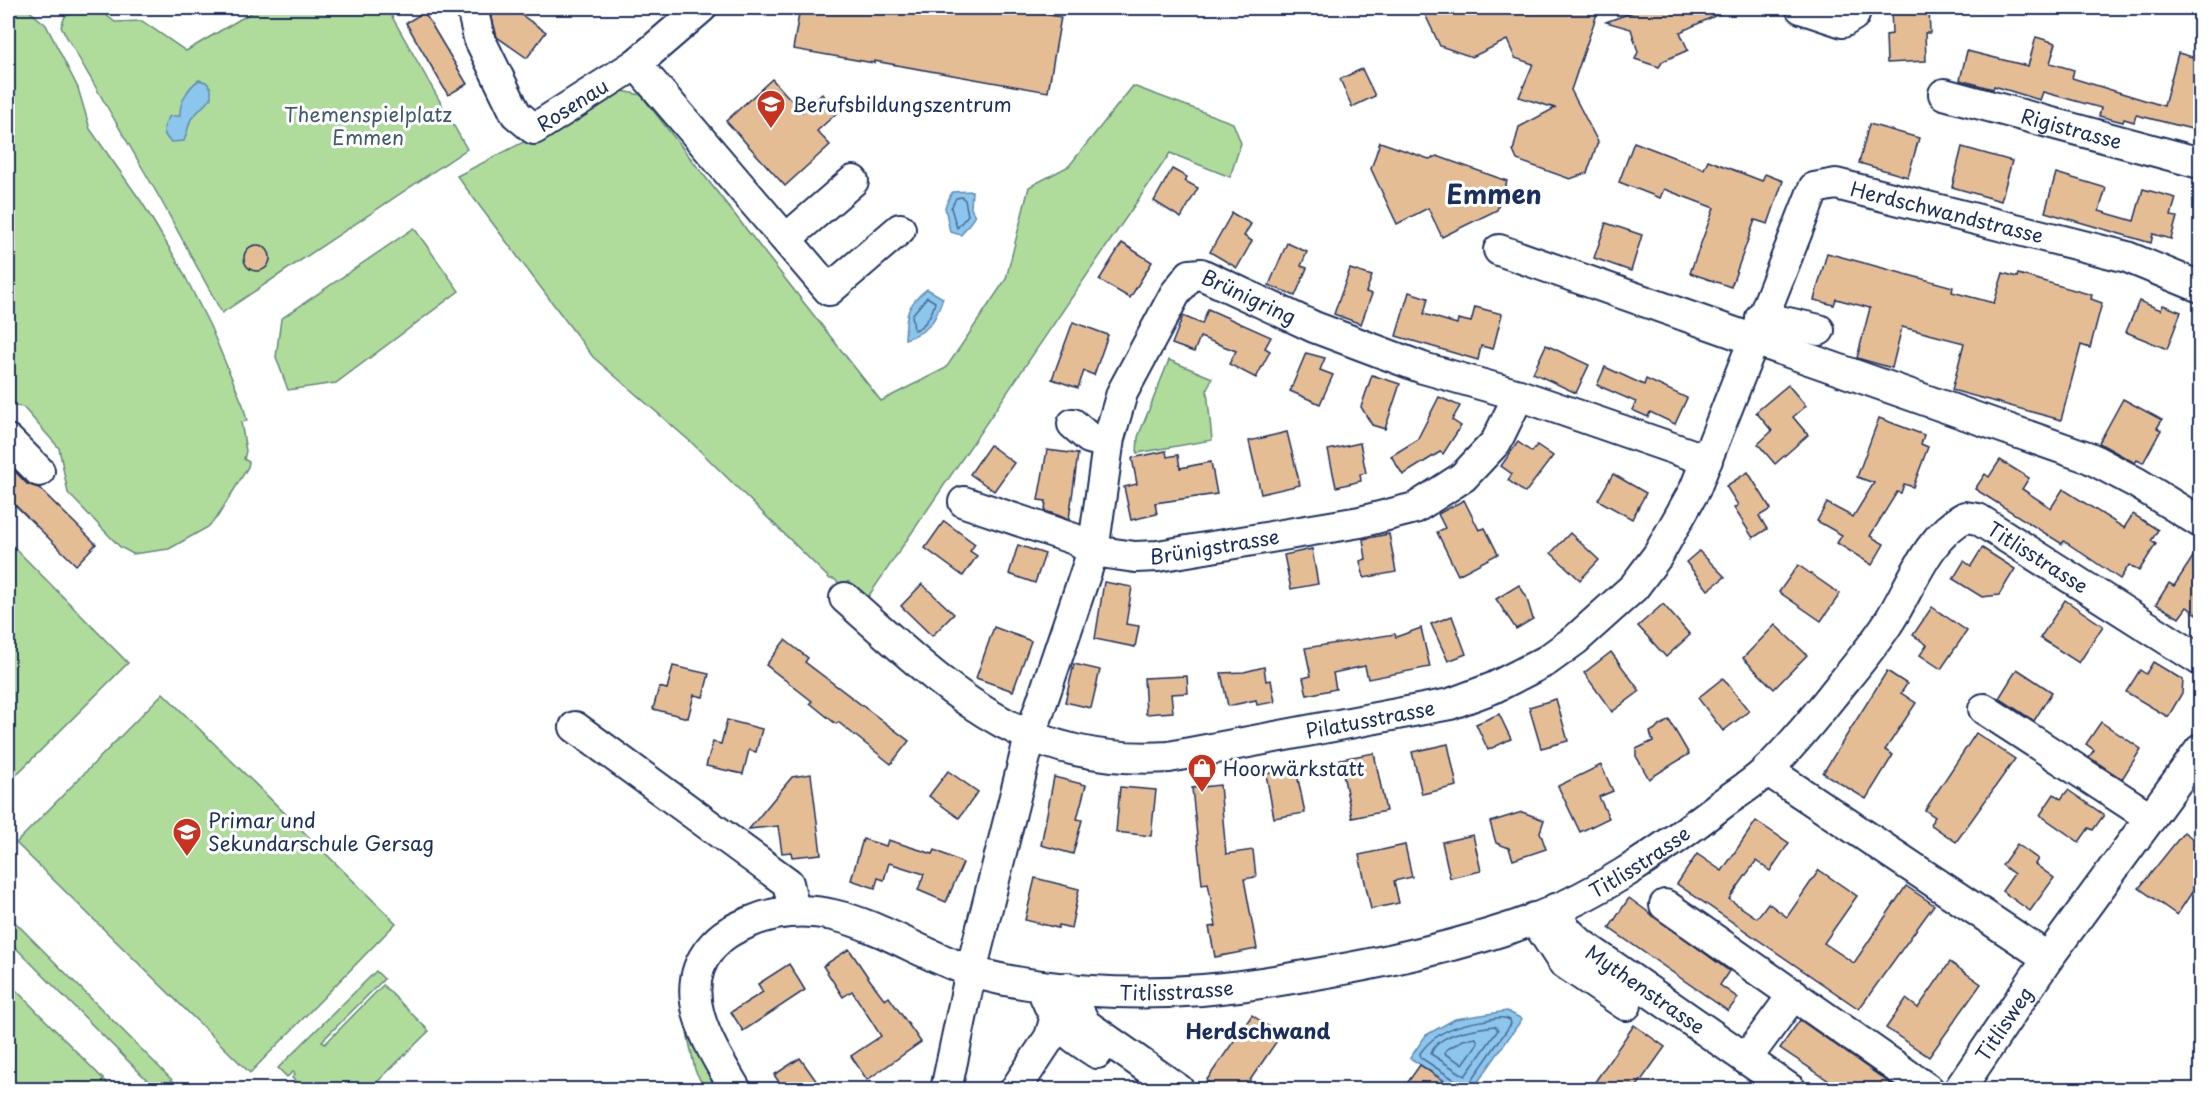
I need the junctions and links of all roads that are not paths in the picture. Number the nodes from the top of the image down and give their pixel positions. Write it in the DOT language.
graph roads {
  1 [pos="472,8"];
  2 [pos="701,8"];
  3 [pos="1801,8"];
  4 [pos="1855,8"];
  5 [pos="636,64"];
  6 [pos="1944,94"];
  7 [pos="2200,163"];
  8 [pos="853,181"];
  9 [pos="900,229"];
  10 [pos="786,239"];
  11 [pos="1499,250"];
  12 [pos="2200,287"];
  13 [pos="1757,328"];
  14 [pos="1819,329"];
  15 [pos="1519,395"];
  16 [pos="1073,424"];
  17 [pos="8,440"];
  18 [pos="1108,443"];
  19 [pos="1707,460"];
  20 [pos="39,471"];
  21 [pos="964,502"];
  22 [pos="2200,522"];
  23 [pos="1093,551"];
  24 [pos="845,598"];
  25 [pos="2200,660"];
  26 [pos="1984,709"];
  27 [pos="575,727"];
  28 [pos="1030,737"];
  29 [pos="2200,750"];
  30 [pos="1767,770"];
  31 [pos="2151,818"];
  32 [pos="1665,905"];
  33 [pos="794,910"];
  34 [pos="1544,913"];
  35 [pos="2048,958"];
  36 [pos="971,971"];
  37 [pos="1054,987"];
  38 [pos="1794,994"];
  39 [pos="1626,1005"];
  40 [pos="1055,1020"];
  41 [pos="1746,1059"];
  42 [pos="1121,1068"];
  43 [pos="736,1089"];
  44 [pos="946,1089"];
  45 [pos="1015,1089"];
  46 [pos="1179,1089"];
  47 [pos="1791,1089"];
  48 [pos="1929,1089"];
  49 [pos="1959,1089"];
  1 -- 5 [label="street, Rosenau"];
  2 -- 5 [label="street"];
  3 -- 4 [label="street"];
  5 -- 10 [label="street"];
  6 -- 7 [label="street, Rigistrasse"];
  8 -- 10 [label="street"];
  9 -- 10 [label="street"];
  11 -- 13 [label="street"];
  12 -- 13 [label="street, Herdschwandstrasse"];
  13 -- 14 [label="street"];
  13 -- 19 [label="street, Pilatusstrasse"];
  13 -- 22 [label="street"];
  15 -- 18 [label="street, Brünigring"];
  15 -- 19 [label="street"];
  15 -- 23 [label="street, Brünigstrasse"];
  16 -- 18 [label="street"];
  17 -- 20 [label="street"];
  18 -- 23 [label="street, Brünigring"];
  19 -- 28 [label="street, Pilatusstrasse"];
  21 -- 23 [label="street"];
  23 -- 28 [label="street"];
  24 -- 28 [label="street, Pilatusstrasse"];
  25 -- 30 [label="street, Titlisstrasse"];
  26 -- 31 [label="street"];
  27 -- 33 [label="street"];
  28 -- 36 [label="street"];
  29 -- 31 [label="street"];
  30 -- 34 [label="street, Titlisstrasse"];
  30 -- 35 [label="street"];
  31 -- 35 [label="street"];
  32 -- 38 [label="street"];
  33 -- 36 [label="street, Titlisstrasse"];
  33 -- 43 [label="street, Titlisstrasse"];
  34 -- 37 [label="street, Titlisstrasse"];
  34 -- 39 [label="street"];
  34 -- 41 [label="street, Mythenstrasse"];
  35 -- 49 [label="street, Titlisweg"];
  36 -- 37 [label="street, Titlisstrasse"];
  36 -- 44 [label="street"];
  37 -- 40 [label="street"];
  37 -- 46 [label="street"];
  38 -- 41 [label="street"];
  38 -- 48 [label="street"];
  40 -- 42 [label="street"];
  40 -- 45 [label="street"];
  41 -- 47 [label="street, Mythenstrasse"];
}
